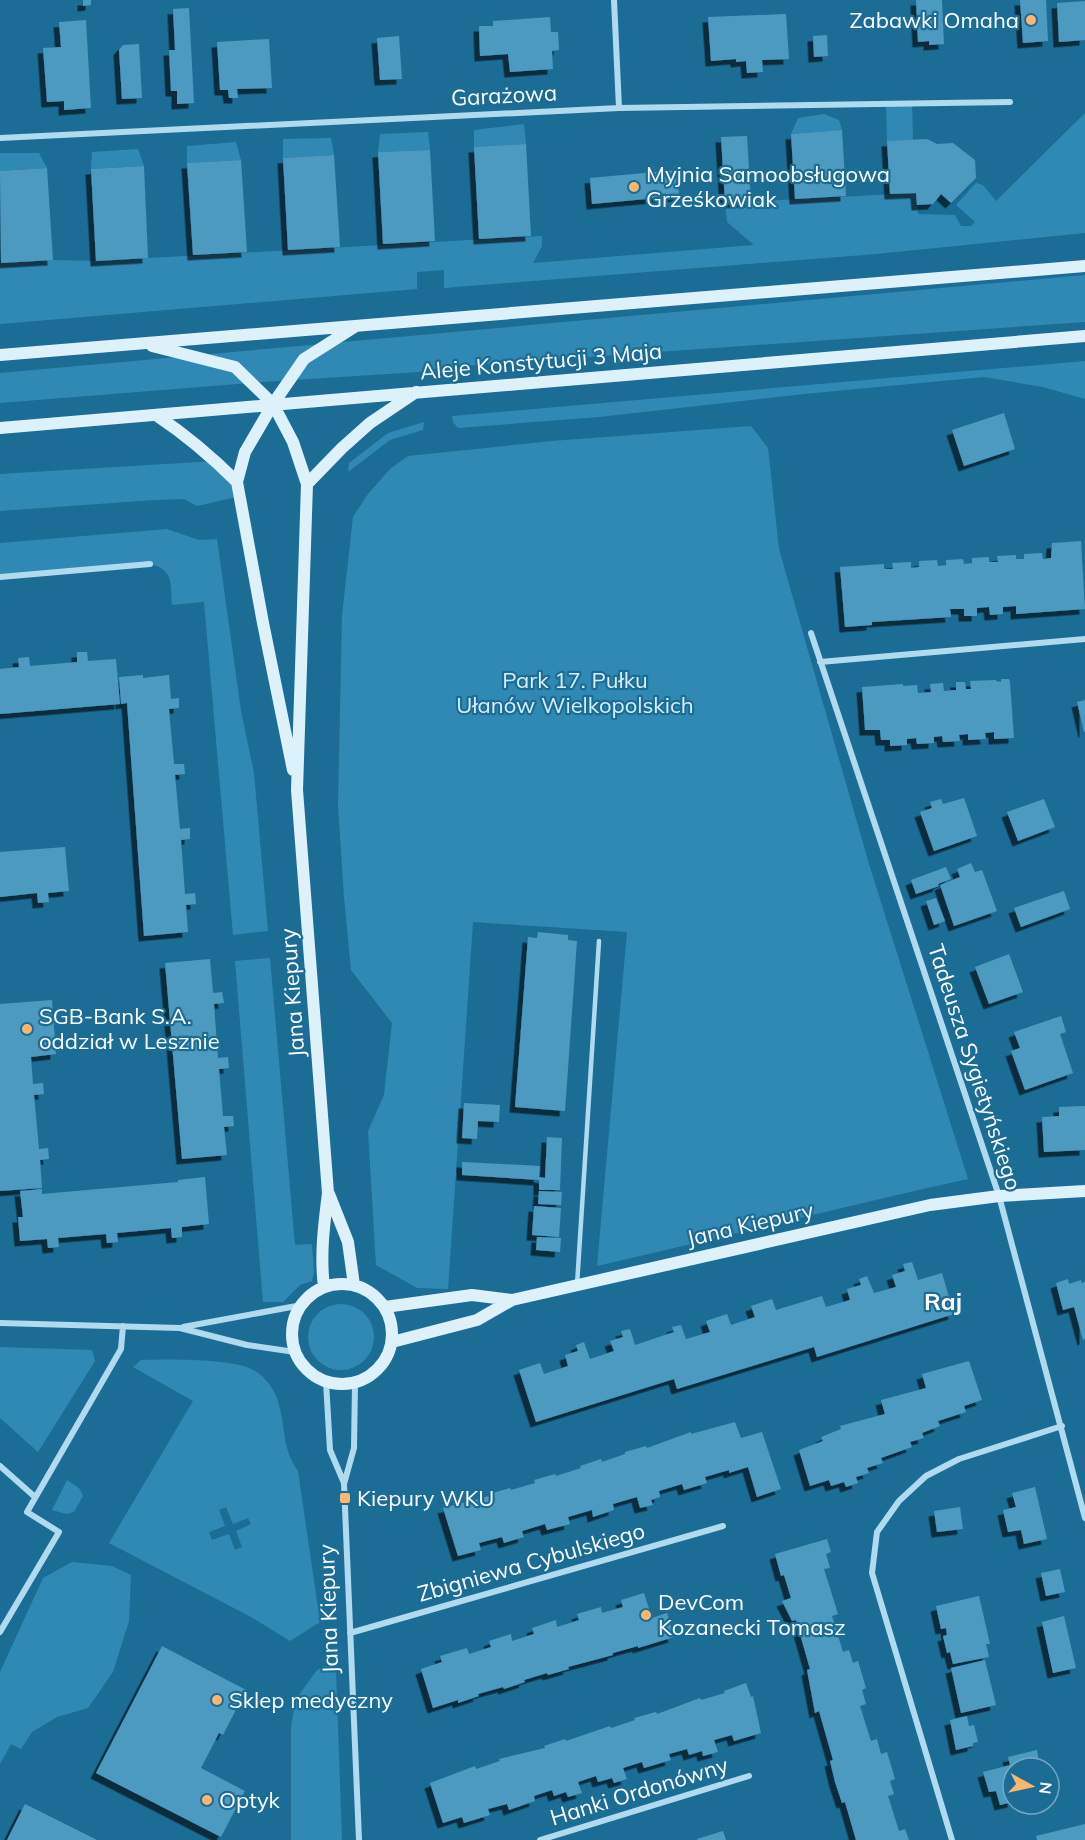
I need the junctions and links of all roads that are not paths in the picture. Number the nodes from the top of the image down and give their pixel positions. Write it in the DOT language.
graph roads {
  1 [pos="614,0"];
  2 [pos="1010,102"];
  3 [pos="620,108"];
  4 [pos="0,138"];
  5 [pos="1085,266"];
  6 [pos="357,325"];
  7 [pos="1085,336"];
  8 [pos="142,344"];
  9 [pos="0,355"];
  10 [pos="416,392"];
  11 [pos="273,404"];
  12 [pos="156,415"];
  13 [pos="0,428"];
  14 [pos="237,482"];
  15 [pos="307,484"];
  16 [pos="150,564"];
  17 [pos="0,577"];
  18 [pos="811,633"];
  19 [pos="1085,639"];
  20 [pos="820,662"];
  21 [pos="297,790"];
  22 [pos="599,941"];
  23 [pos="1085,1191"];
  24 [pos="328,1193"];
  25 [pos="999,1196"];
  26 [pos="354,1285"];
  27 [pos="577,1285"];
  28 [pos="324,1287"];
  29 [pos="512,1300"];
  30 [pos="302,1305"];
  31 [pos="385,1306"];
  32 [pos="0,1323"];
  33 [pos="123,1326"];
  34 [pos="180,1328"];
  35 [pos="392,1342"];
  36 [pos="295,1352"];
  37 [pos="326,1382"];
  38 [pos="355,1383"];
  39 [pos="1062,1426"];
  40 [pos="0,1466"];
  41 [pos="344,1484"];
  42 [pos="35,1497"];
  43 [pos="1085,1518"];
  44 [pos="723,1526"];
  45 [pos="0,1632"];
  46 [pos="350,1633"];
  47 [pos="749,1776"];
  48 [pos="359,1840"];
  49 [pos="540,1840"];
  50 [pos="952,1840"];
  1 -- 3 [label="street"];
  2 -- 3 [label="street, Garażowa"];
  3 -- 4 [label="street, Garażowa"];
  5 -- 6 [label="street"];
  6 -- 8 [label="street"];
  6 -- 11 [label="street, Jana Kiepury"];
  7 -- 10 [label="street, Aleje Konstytucji 3 Maja"];
  8 -- 9 [label="street"];
  8 -- 11 [label="street, Jana Kiepury"];
  10 -- 11 [label="street, Aleje Konstytucji 3 Maja"];
  10 -- 15 [label="street"];
  11 -- 12 [label="street, Aleje Konstytucji 3 Maja"];
  11 -- 14 [label="street, Jana Kiepury"];
  11 -- 15 [label="street, Jana Kiepury"];
  12 -- 13 [label="street, Aleje Konstytucji 3 Maja"];
  12 -- 14 [label="street"];
  14 -- 21 [label="street, Jana Kiepury"];
  15 -- 21 [label="street, Jana Kiepury"];
  16 -- 17 [label="street"];
  18 -- 20 [label="street, Tadeusza Sygietyńskiego"];
  19 -- 20 [label="street"];
  20 -- 25 [label="street, Tadeusza Sygietyńskiego"];
  21 -- 24 [label="street, Jana Kiepury"];
  22 -- 27 [label="lane"];
  23 -- 25 [label="street, Jana Kiepury"];
  24 -- 26 [label="street, Jana Kiepury"];
  24 -- 28 [label="street, Jana Kiepury"];
  25 -- 27 [label="street, Jana Kiepury"];
  25 -- 39 [label="street, Tadeusza Sygietyńskiego"];
  26 -- 28 [label="street"];
  26 -- 31 [label="street"];
  27 -- 29 [label="street, Jana Kiepury"];
  28 -- 30 [label="street"];
  29 -- 31 [label="street, Jana Kiepury"];
  29 -- 35 [label="street, Jana Kiepury"];
  30 -- 34 [label="street"];
  30 -- 36 [label="street"];
  31 -- 35 [label="street"];
  32 -- 33 [label="street"];
  33 -- 34 [label="street"];
  33 -- 42 [label="street"];
  34 -- 36 [label="street"];
  35 -- 38 [label="street"];
  36 -- 37 [label="street"];
  37 -- 38 [label="street"];
  37 -- 41 [label="street, Jana Kiepury"];
  38 -- 41 [label="street, Jana Kiepury"];
  39 -- 43 [label="street, Tadeusza Sygietyńskiego"];
  39 -- 50 [label="street"];
  40 -- 42 [label="street"];
  41 -- 46 [label="street, Jana Kiepury"];
  42 -- 45 [label="street"];
  44 -- 46 [label="street, Zbigniewa Cybulskiego"];
  46 -- 48 [label="street, Jana Kiepury"];
  47 -- 49 [label="street, Hanki Ordonówny"];
}
